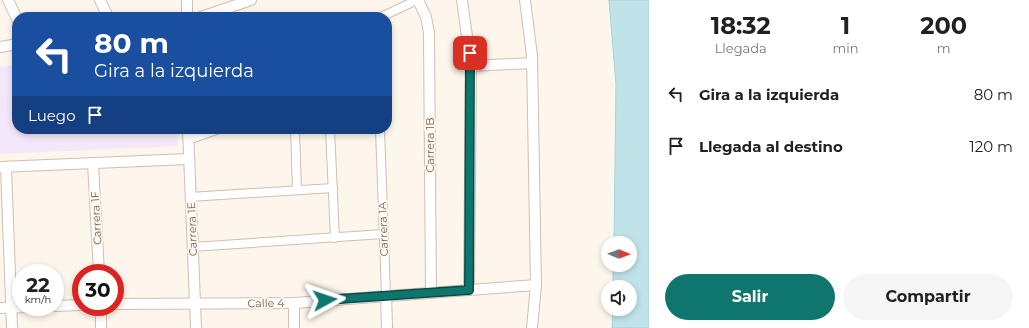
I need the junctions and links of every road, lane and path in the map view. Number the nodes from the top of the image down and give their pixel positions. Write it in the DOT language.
graph roads {
  1 [pos="8,0"];
  2 [pos="100,0"];
  3 [pos="187,0"];
  4 [pos="251,0"];
  5 [pos="417,0"];
  6 [pos="462,0"];
  7 [pos="525,0"];
  8 [pos="14,12"];
  9 [pos="106,12"];
  10 [pos="187,12"];
  11 [pos="216,12"];
  12 [pos="392,12"];
  13 [pos="12,45"];
  14 [pos="0,47"];
  15 [pos="532,63"];
  16 [pos="471,66"];
  17 [pos="188,134"];
  18 [pos="205,134"];
  19 [pos="295,134"];
  20 [pos="330,134"];
  21 [pos="380,134"];
  22 [pos="188,140"];
  23 [pos="189,159"];
  24 [pos="93,164"];
  25 [pos="3,167"];
  26 [pos="333,188"];
  27 [pos="297,190"];
  28 [pos="190,197"];
  29 [pos="383,234"];
  30 [pos="335,238"];
  31 [pos="192,247"];
  32 [pos="99,264"];
  33 [pos="536,285"];
  34 [pos="469,290"];
  35 [pos="431,292"];
  36 [pos="386,295"];
  37 [pos="294,303"];
  38 [pos="124,304"];
  39 [pos="195,305"];
  40 [pos="0,308"];
  41 [pos="12,308"];
  42 [pos="12,316"];
  43 [pos="100,316"];
  44 [pos="12,328"];
  45 [pos="101,328"];
  46 [pos="196,328"];
  47 [pos="294,328"];
  48 [pos="387,328"];
  49 [pos="532,328"];
  1 -- 8 [label="street"];
  2 -- 9 [label="street"];
  3 -- 10 [label="street"];
  4 -- 11 [label="street"];
  5 -- 12 [label="street"];
  5 -- 35 [label="street, Carrera 1B"];
  6 -- 16 [label="street"];
  7 -- 15 [label="street"];
  13 -- 14 [label="street"];
  15 -- 16 [label="street"];
  15 -- 33 [label="street"];
  16 -- 34 [label="street"];
  17 -- 22 [label="street, Carrera 1E"];
  18 -- 22 [label="street"];
  19 -- 27 [label="street"];
  20 -- 26 [label="street"];
  21 -- 29 [label="street, Carrera 1A"];
  22 -- 23 [label="street, Carrera 1E"];
  23 -- 24 [label="street"];
  23 -- 28 [label="street, Carrera 1E"];
  24 -- 25 [label="street"];
  24 -- 32 [label="street, Carrera 1F"];
  25 -- 41 [label="street"];
  26 -- 27 [label="street"];
  26 -- 30 [label="street"];
  27 -- 28 [label="street"];
  28 -- 31 [label="street, Carrera 1E"];
  29 -- 30 [label="street"];
  29 -- 36 [label="street, Carrera 1A"];
  30 -- 31 [label="street"];
  31 -- 39 [label="street, Carrera 1E"];
  33 -- 34 [label="street, Calle 4"];
  33 -- 49 [label="street"];
  34 -- 35 [label="street, Calle 4"];
  35 -- 36 [label="street, Calle 4"];
  36 -- 37 [label="street, Calle 4"];
  36 -- 48 [label="street, Carrera 1A"];
  37 -- 39 [label="street, Calle 4"];
  37 -- 47 [label="street"];
  38 -- 39 [label="street, Calle 4"];
  39 -- 46 [label="street, Carrera 1E"];
  40 -- 41 [label="street"];
  42 -- 44 [label="street"];
  43 -- 45 [label="street"];
}
